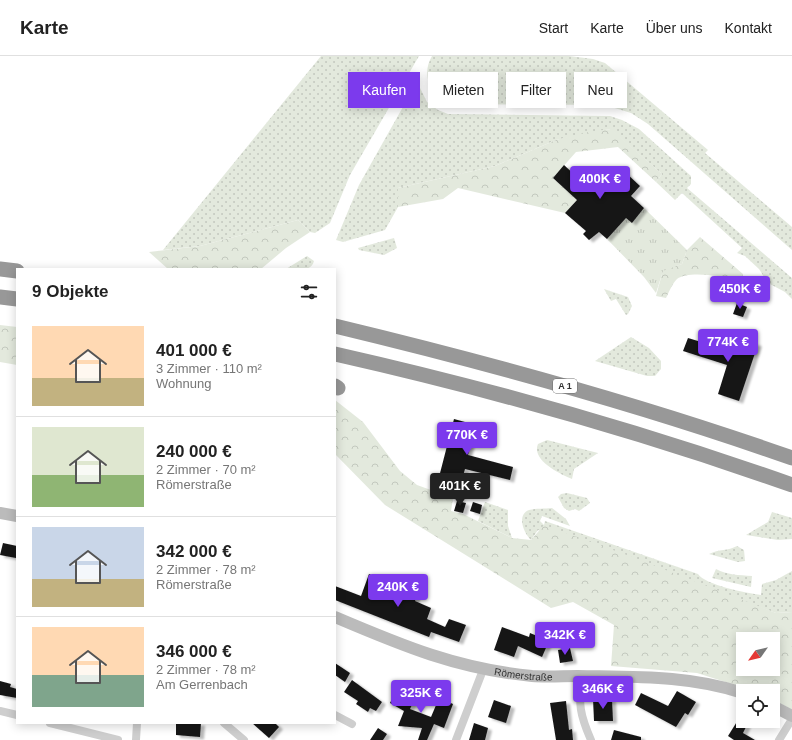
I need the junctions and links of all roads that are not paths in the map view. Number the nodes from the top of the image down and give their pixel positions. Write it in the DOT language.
graph roads {
  1 [pos="0,269"];
  2 [pos="16,271"];
  3 [pos="0,297"];
  4 [pos="16,299"];
  5 [pos="336,326"];
  6 [pos="336,354"];
  7 [pos="792,458"];
  8 [pos="792,485"];
  9 [pos="0,513"];
  10 [pos="16,516"];
  11 [pos="336,617"];
  12 [pos="483,670"];
  13 [pos="582,676"];
  14 [pos="736,691"];
  15 [pos="0,710"];
  16 [pos="780,710"];
  17 [pos="16,715"];
  18 [pos="336,716"];
  19 [pos="792,718"];
  20 [pos="54,724"];
  21 [pos="137,724"];
  22 [pos="225,724"];
  23 [pos="352,724"];
  24 [pos="118,740"];
  25 [pos="136,740"];
  26 [pos="244,740"];
  27 [pos="456,740"];
  28 [pos="591,740"];
  29 [pos="779,740"];
  1 -- 2 [label="highway"];
  3 -- 4 [label="highway"];
  5 -- 7 [label="highway, A 1"];
  6 -- 8 [label="highway"];
  9 -- 10 [label="street"];
  11 -- 12 [label="street, Römerstraße"];
  12 -- 13 [label="street, Römerstraße"];
  12 -- 27 [label="street"];
  13 -- 14 [label="street, Römerstraße"];
  13 -- 28 [label="street"];
  15 -- 17 [label="street"];
  16 -- 19 [label="street"];
  18 -- 23 [label="street"];
  19 -- 29 [label="street"];
  20 -- 24 [label="street"];
  21 -- 25 [label="street"];
  22 -- 26 [label="street"];
}
